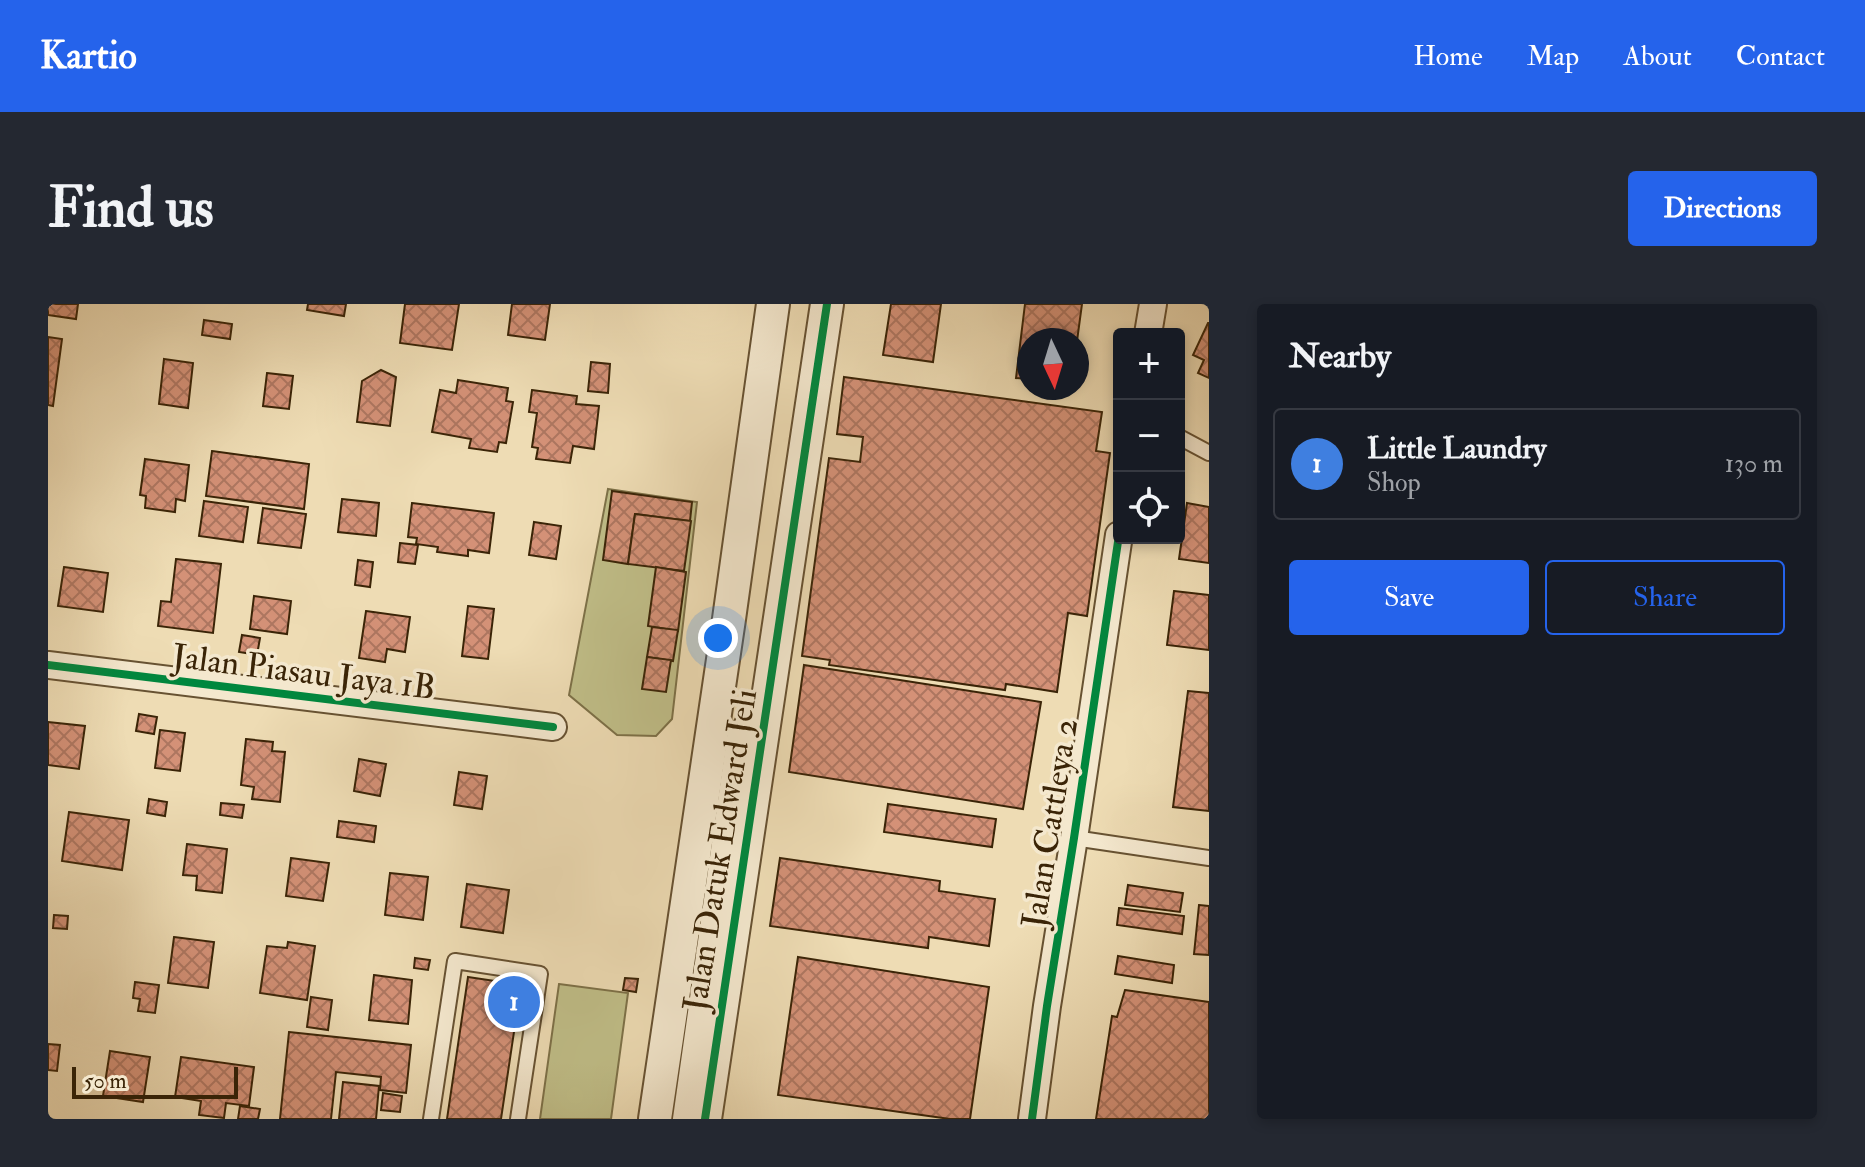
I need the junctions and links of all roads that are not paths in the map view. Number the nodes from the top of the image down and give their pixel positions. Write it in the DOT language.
graph roads {
  1 [pos="773,304"];
  2 [pos="827,304"];
  3 [pos="1153,304"];
  4 [pos="1149,328"];
  5 [pos="1185,440"];
  6 [pos="1209,453"];
  7 [pos="1118,544"];
  8 [pos="48,665"];
  9 [pos="771,687"];
  10 [pos="553,727"];
  11 [pos="1074,838"];
  12 [pos="1209,858"];
  13 [pos="431,1119"];
  14 [pos="518,1119"];
  15 [pos="655,1119"];
  16 [pos="686,1119"];
  17 [pos="705,1119"];
  18 [pos="1032,1119"];
  1 -- 15 [label="street, Jalan Datuk Edward Jeli"];
  2 -- 9 [label="street, Jalan Datuk Edward Jeli"];
  3 -- 4 [label="street"];
  5 -- 6 [label="lane"];
  7 -- 11 [label="street, Jalan Cattleya 2"];
  8 -- 10 [label="street, Jalan Piasau Jaya 1B"];
  9 -- 16 [label="street"];
  9 -- 17 [label="street, Jalan Datuk Edward Jeli"];
  11 -- 12 [label="lane"];
  11 -- 18 [label="street, Jalan Cattleya 2"];
  13 -- 14 [label="lane"];
}
